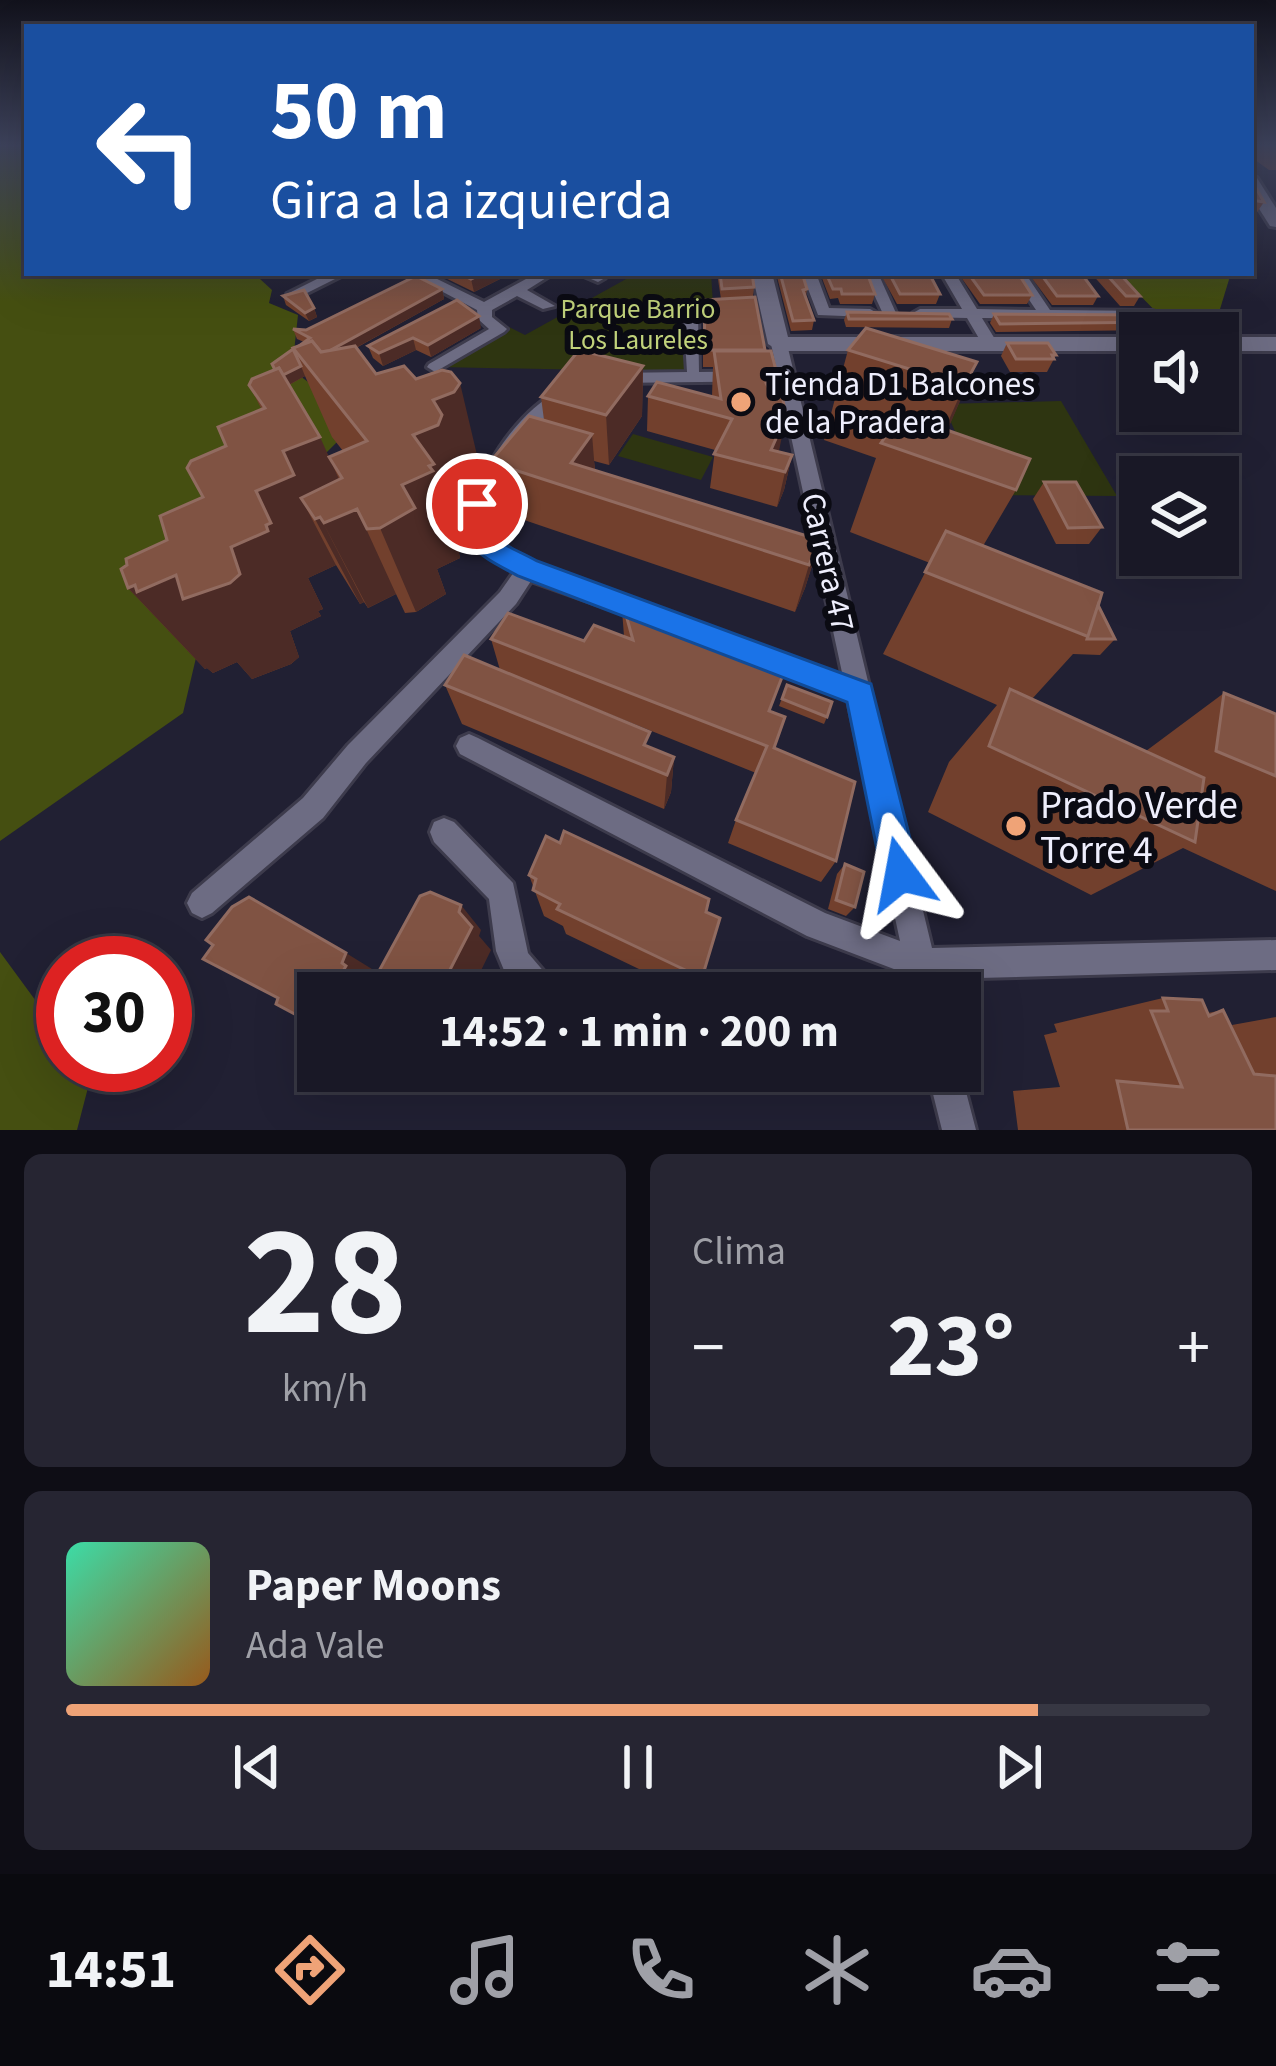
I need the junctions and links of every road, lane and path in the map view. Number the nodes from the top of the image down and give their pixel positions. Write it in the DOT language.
graph roads {
  1 [pos="333,276"];
  2 [pos="427,276"];
  3 [pos="542,276"];
  4 [pos="762,276"];
  5 [pos="809,276"];
  6 [pos="872,276"];
  7 [pos="950,276"];
  8 [pos="1020,276"];
  9 [pos="400,285"];
  10 [pos="517,290"];
  11 [pos="294,294"];
  12 [pos="465,299"];
  13 [pos="1103,301"];
  14 [pos="767,305"];
  15 [pos="548,306"];
  16 [pos="484,308"];
  17 [pos="446,309"];
  18 [pos="889,313"];
  19 [pos="972,314"];
  20 [pos="1046,314"];
  21 [pos="1114,315"];
  22 [pos="1119,315"];
  23 [pos="779,344"];
  24 [pos="990,344"];
  25 [pos="1119,344"];
  26 [pos="1239,344"];
  27 [pos="1276,344"];
  28 [pos="435,367"];
  29 [pos="694,369"];
  30 [pos="787,376"];
  31 [pos="528,568"];
  32 [pos="661,619"];
  33 [pos="749,652"];
  34 [pos="860,694"];
  35 [pos="469,746"];
  36 [pos="444,832"];
  37 [pos="202,903"];
  38 [pos="1276,955"];
  39 [pos="524,972"];
  40 [pos="912,972"];
  41 [pos="923,972"];
  42 [pos="981,974"];
  43 [pos="950,1092"];
  44 [pos="959,1130"];
  1 -- 11 [label="street"];
  2 -- 9 [label="street"];
  2 -- 12 [label="street"];
  3 -- 10 [label="street"];
  4 -- 14 [label="street, Carrera 47"];
  5 -- 18 [label="street"];
  6 -- 18 [label="street"];
  7 -- 19 [label="street"];
  8 -- 20 [label="street"];
  10 -- 15 [label="street"];
  10 -- 16 [label="street"];
  12 -- 16 [label="street"];
  12 -- 17 [label="street"];
  13 -- 21 [label="street"];
  14 -- 23 [label="street, Carrera 47"];
  14 -- 29 [label="street"];
  16 -- 28 [label="street"];
  18 -- 19 [label="street"];
  19 -- 20 [label="street"];
  19 -- 24 [label="street"];
  20 -- 21 [label="street"];
  21 -- 22 [label="street"];
  23 -- 24 [label="street"];
  23 -- 30 [label="street, Carrera 47"];
  24 -- 25 [label="street"];
  26 -- 27 [label="street"];
  30 -- 31 [label="street"];
  30 -- 34 [label="street, Carrera 47"];
  31 -- 32 [label="street"];
  31 -- 37 [label="street"];
  33 -- 34 [label="street"];
  34 -- 41 [label="street, Carrera 47"];
  35 -- 40 [label="street"];
  36 -- 39 [label="street"];
  38 -- 42 [label="street"];
  43 -- 44 [label="street"];
}
